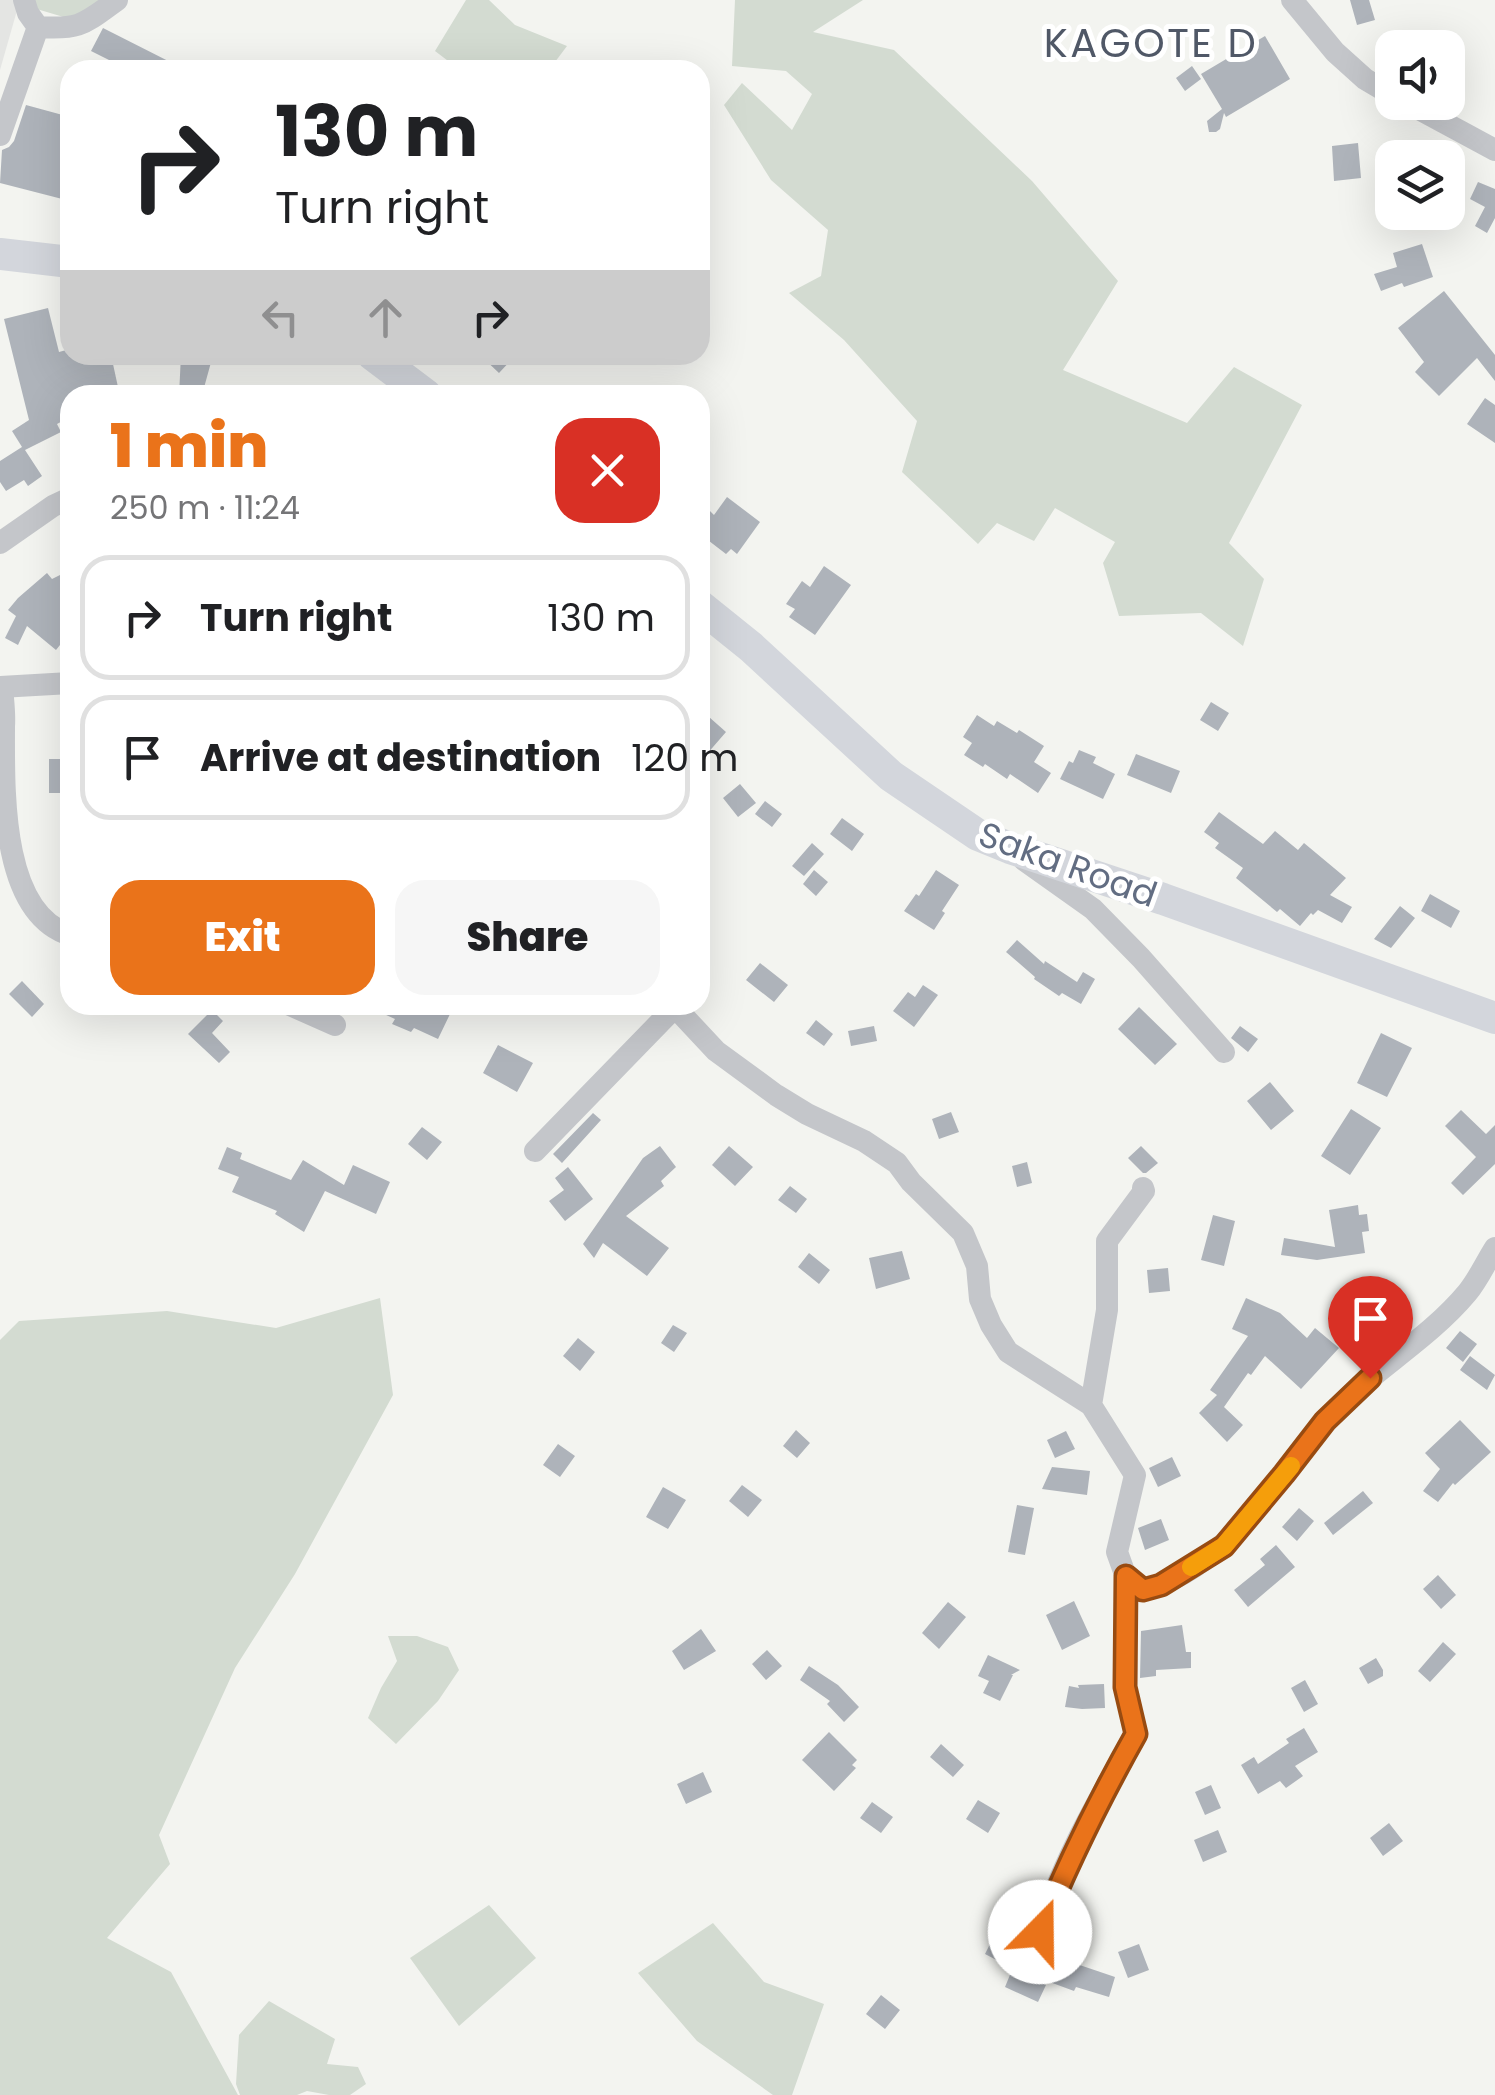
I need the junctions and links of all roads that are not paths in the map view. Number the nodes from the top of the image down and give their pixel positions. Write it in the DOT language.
graph roads {
  1 [pos="24,0"];
  2 [pos="117,0"];
  3 [pos="1292,0"];
  4 [pos="38,28"];
  5 [pos="1375,85"];
  6 [pos="1439,120"];
  7 [pos="0,134"];
  8 [pos="1495,150"];
  9 [pos="0,254"];
  10 [pos="60,261"];
  11 [pos="386,365"];
  12 [pos="413,385"];
  13 [pos="60,503"];
  14 [pos="0,544"];
  15 [pos="710,614"];
  16 [pos="60,683"];
  17 [pos="1,687"];
  18 [pos="1010,848"];
  19 [pos="60,932"];
  20 [pos="312,1015"];
  21 [pos="665,1015"];
  22 [pos="682,1015"];
  23 [pos="1495,1018"];
  24 [pos="335,1025"];
  25 [pos="1224,1052"];
  26 [pos="536,1150"];
  27 [pos="1143,1188"];
  28 [pos="1495,1248"];
  29 [pos="1091,1405"];
  30 [pos="1126,1576"];
  31 [pos="1037,1944"];
  1 -- 4 [label="street"];
  2 -- 4 [label="street"];
  3 -- 5 [label="street"];
  4 -- 7 [label="street"];
  6 -- 8 [label="street"];
  9 -- 10 [label="main road"];
  11 -- 12 [label="main road"];
  13 -- 14 [label="street"];
  15 -- 18 [label="main road, Saka Road"];
  16 -- 17 [label="street"];
  17 -- 19 [label="street"];
  18 -- 23 [label="main road, Saka Road"];
  18 -- 25 [label="street"];
  20 -- 24 [label="street"];
  21 -- 26 [label="street"];
  22 -- 29 [label="street"];
  27 -- 29 [label="street"];
  28 -- 30 [label="street"];
  29 -- 30 [label="street"];
  30 -- 31 [label="street"];
}
